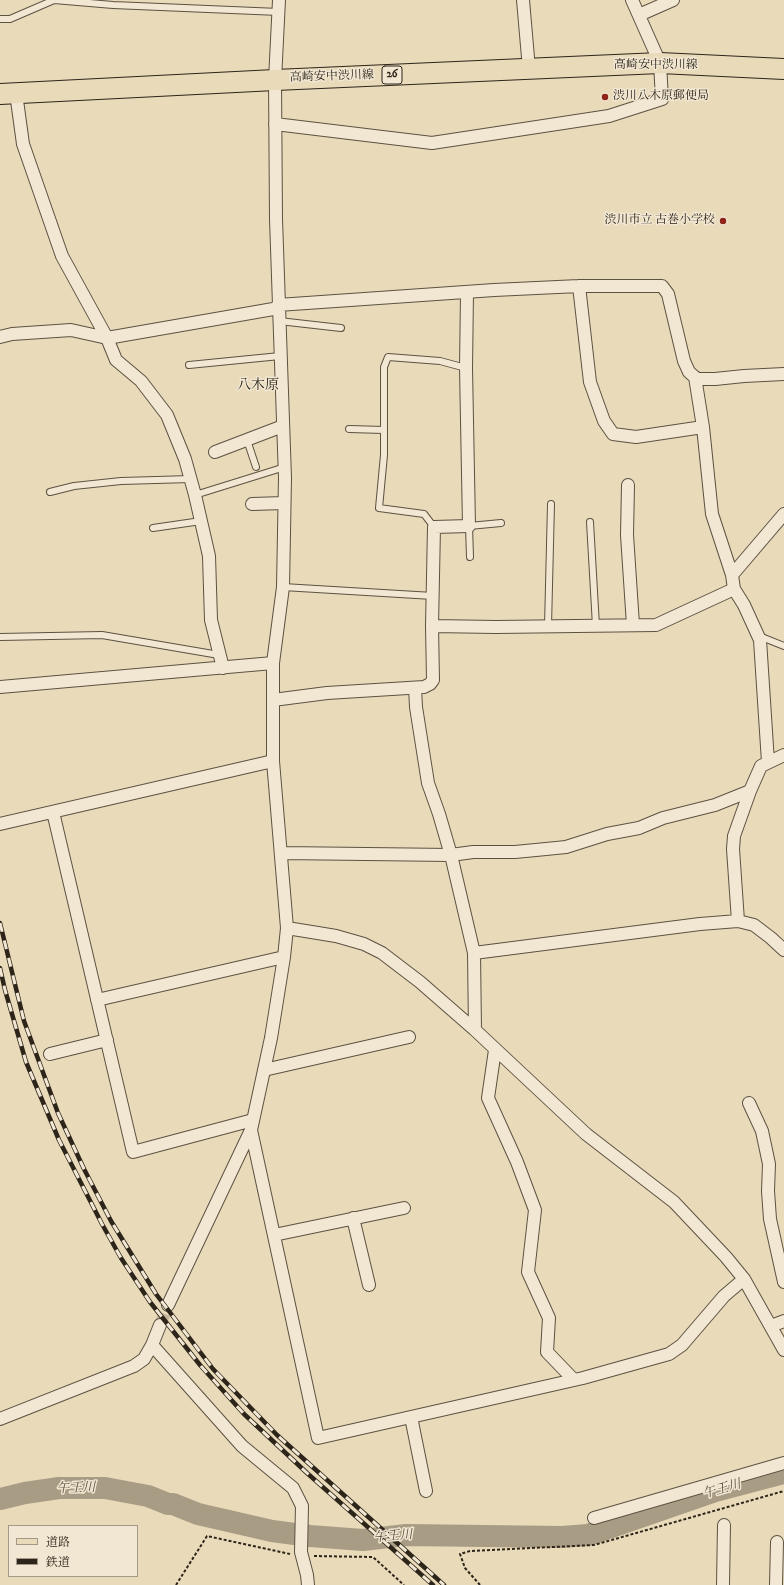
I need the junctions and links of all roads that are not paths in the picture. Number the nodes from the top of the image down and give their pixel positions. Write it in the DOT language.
graph roads {
  1 [pos="523,0"];
  2 [pos="632,0"];
  3 [pos="673,0"];
  4 [pos="279,6"];
  5 [pos="639,15"];
  6 [pos="0,19"];
  7 [pos="660,64"];
  8 [pos="529,69"];
  9 [pos="784,69"];
  10 [pos="275,80"];
  11 [pos="8,93"];
  12 [pos="275,124"];
  13 [pos="579,286"];
  14 [pos="467,293"];
  15 [pos="278,307"];
  16 [pos="279,321"];
  17 [pos="341,328"];
  18 [pos="0,337"];
  19 [pos="107,338"];
  20 [pos="280,356"];
  21 [pos="189,365"];
  22 [pos="466,368"];
  23 [pos="784,374"];
  24 [pos="695,377"];
  25 [pos="283,426"];
  26 [pos="703,427"];
  27 [pos="349,429"];
  28 [pos="384,430"];
  29 [pos="247,440"];
  30 [pos="215,452"];
  31 [pos="256,467"];
  32 [pos="285,467"];
  33 [pos="191,479"];
  34 [pos="628,486"];
  35 [pos="50,492"];
  36 [pos="195,495"];
  37 [pos="284,503"];
  38 [pos="252,504"];
  39 [pos="551,504"];
  40 [pos="784,514"];
  41 [pos="201,521"];
  42 [pos="590,522"];
  43 [pos="501,523"];
  44 [pos="469,526"];
  45 [pos="434,527"];
  46 [pos="154,528"];
  47 [pos="470,557"];
  48 [pos="732,575"];
  49 [pos="283,587"];
  50 [pos="734,589"];
  51 [pos="433,596"];
  52 [pos="633,625"];
  53 [pos="432,626"];
  54 [pos="548,626"];
  55 [pos="596,626"];
  56 [pos="758,636"];
  57 [pos="0,637"];
  58 [pos="784,646"];
  59 [pos="219,655"];
  60 [pos="273,663"];
  61 [pos="223,668"];
  62 [pos="0,687"];
  63 [pos="416,688"];
  64 [pos="273,700"];
  65 [pos="784,755"];
  66 [pos="274,761"];
  67 [pos="768,762"];
  68 [pos="750,791"];
  69 [pos="53,812"];
  70 [pos="0,824"];
  71 [pos="281,853"];
  72 [pos="451,855"];
  73 [pos="738,921"];
  74 [pos="287,928"];
  75 [pos="784,950"];
  76 [pos="474,953"];
  77 [pos="284,956"];
  78 [pos="97,1000"];
  79 [pos="475,1030"];
  80 [pos="409,1037"];
  81 [pos="106,1040"];
  82 [pos="495,1050"];
  83 [pos="50,1054"];
  84 [pos="264,1070"];
  85 [pos="749,1102"];
  86 [pos="252,1125"];
  87 [pos="404,1208"];
  88 [pos="352,1218"];
  89 [pos="274,1235"];
  90 [pos="744,1279"];
  91 [pos="784,1282"];
  92 [pos="369,1285"];
  93 [pos="168,1305"];
  94 [pos="784,1321"];
  95 [pos="160,1325"];
  96 [pos="771,1326"];
  97 [pos="152,1345"];
  98 [pos="784,1350"];
  99 [pos="574,1380"];
  100 [pos="411,1417"];
  101 [pos="0,1419"];
  102 [pos="784,1463"];
  103 [pos="426,1491"];
  104 [pos="594,1518"];
  105 [pos="724,1525"];
  106 [pos="777,1542"];
  107 [pos="308,1585"];
  108 [pos="723,1585"];
  109 [pos="776,1585"];
  1 -- 8 [label="street"];
  2 -- 5 [label="street"];
  3 -- 5 [label="street"];
  4 -- 6 [label="lane"];
  4 -- 10 [label="street"];
  5 -- 7 [label="street"];
  7 -- 8 [label="main road, 高崎安中渋川線 / 26"];
  7 -- 9 [label="main road, 高崎安中渋川線 / 26"];
  7 -- 12 [label="street"];
  8 -- 10 [label="main road, 高崎安中渋川線 / 26"];
  10 -- 11 [label="main road, 高崎安中渋川線 / 26"];
  10 -- 12 [label="street"];
  11 -- 19 [label="street"];
  12 -- 15 [label="street"];
  13 -- 14 [label="street"];
  13 -- 24 [label="street"];
  13 -- 26 [label="street"];
  14 -- 15 [label="street"];
  14 -- 22 [label="street"];
  15 -- 16 [label="street"];
  15 -- 19 [label="street"];
  16 -- 17 [label="lane"];
  16 -- 20 [label="street"];
  18 -- 19 [label="street"];
  19 -- 33 [label="street"];
  20 -- 21 [label="lane"];
  20 -- 25 [label="street"];
  22 -- 28 [label="lane"];
  22 -- 44 [label="street"];
  23 -- 24 [label="street"];
  24 -- 26 [label="street"];
  25 -- 29 [label="street"];
  25 -- 32 [label="street"];
  26 -- 48 [label="street"];
  27 -- 28 [label="lane"];
  28 -- 45 [label="lane"];
  29 -- 30 [label="street"];
  29 -- 31 [label="lane"];
  32 -- 36 [label="lane"];
  32 -- 37 [label="street"];
  33 -- 35 [label="lane"];
  33 -- 36 [label="street"];
  34 -- 52 [label="street"];
  36 -- 41 [label="street"];
  37 -- 38 [label="street"];
  37 -- 49 [label="street"];
  39 -- 54 [label="lane"];
  40 -- 48 [label="street"];
  41 -- 46 [label="lane"];
  41 -- 59 [label="street"];
  42 -- 55 [label="lane"];
  43 -- 44 [label="lane"];
  44 -- 45 [label="street"];
  44 -- 47 [label="lane"];
  45 -- 51 [label="street"];
  48 -- 50 [label="street"];
  49 -- 51 [label="lane"];
  49 -- 60 [label="street"];
  50 -- 52 [label="street"];
  50 -- 56 [label="street"];
  51 -- 53 [label="street"];
  52 -- 55 [label="street"];
  53 -- 54 [label="street"];
  53 -- 63 [label="street"];
  54 -- 55 [label="street"];
  56 -- 58 [label="lane"];
  56 -- 67 [label="street"];
  57 -- 59 [label="lane"];
  59 -- 61 [label="street"];
  60 -- 61 [label="street"];
  60 -- 64 [label="street"];
  61 -- 62 [label="street"];
  63 -- 64 [label="street"];
  63 -- 72 [label="street"];
  64 -- 66 [label="street"];
  65 -- 67 [label="street"];
  66 -- 69 [label="street"];
  66 -- 71 [label="street"];
  67 -- 68 [label="street"];
  68 -- 72 [label="street"];
  68 -- 73 [label="street"];
  69 -- 70 [label="street"];
  69 -- 78 [label="street"];
  71 -- 72 [label="street"];
  71 -- 74 [label="street"];
  72 -- 76 [label="street"];
  73 -- 75 [label="street"];
  73 -- 76 [label="street"];
  74 -- 77 [label="street"];
  74 -- 79 [label="street"];
  76 -- 79 [label="street"];
  77 -- 78 [label="street"];
  77 -- 84 [label="street"];
  78 -- 81 [label="street"];
  79 -- 82 [label="street"];
  80 -- 84 [label="street"];
  81 -- 83 [label="street"];
  81 -- 86 [label="street"];
  82 -- 90 [label="street"];
  82 -- 99 [label="street"];
  84 -- 86 [label="street"];
  85 -- 91 [label="street"];
  86 -- 89 [label="street"];
  86 -- 93 [label="street"];
  87 -- 88 [label="street"];
  88 -- 89 [label="street"];
  88 -- 92 [label="street"];
  89 -- 100 [label="street"];
  90 -- 96 [label="street"];
  90 -- 99 [label="street"];
  94 -- 96 [label="street"];
  95 -- 97 [label="street"];
  96 -- 98 [label="street"];
  97 -- 101 [label="street"];
  97 -- 107 [label="street"];
  99 -- 100 [label="street"];
  100 -- 103 [label="street"];
  102 -- 104 [label="street"];
  105 -- 108 [label="street"];
  106 -- 109 [label="street"];
}
